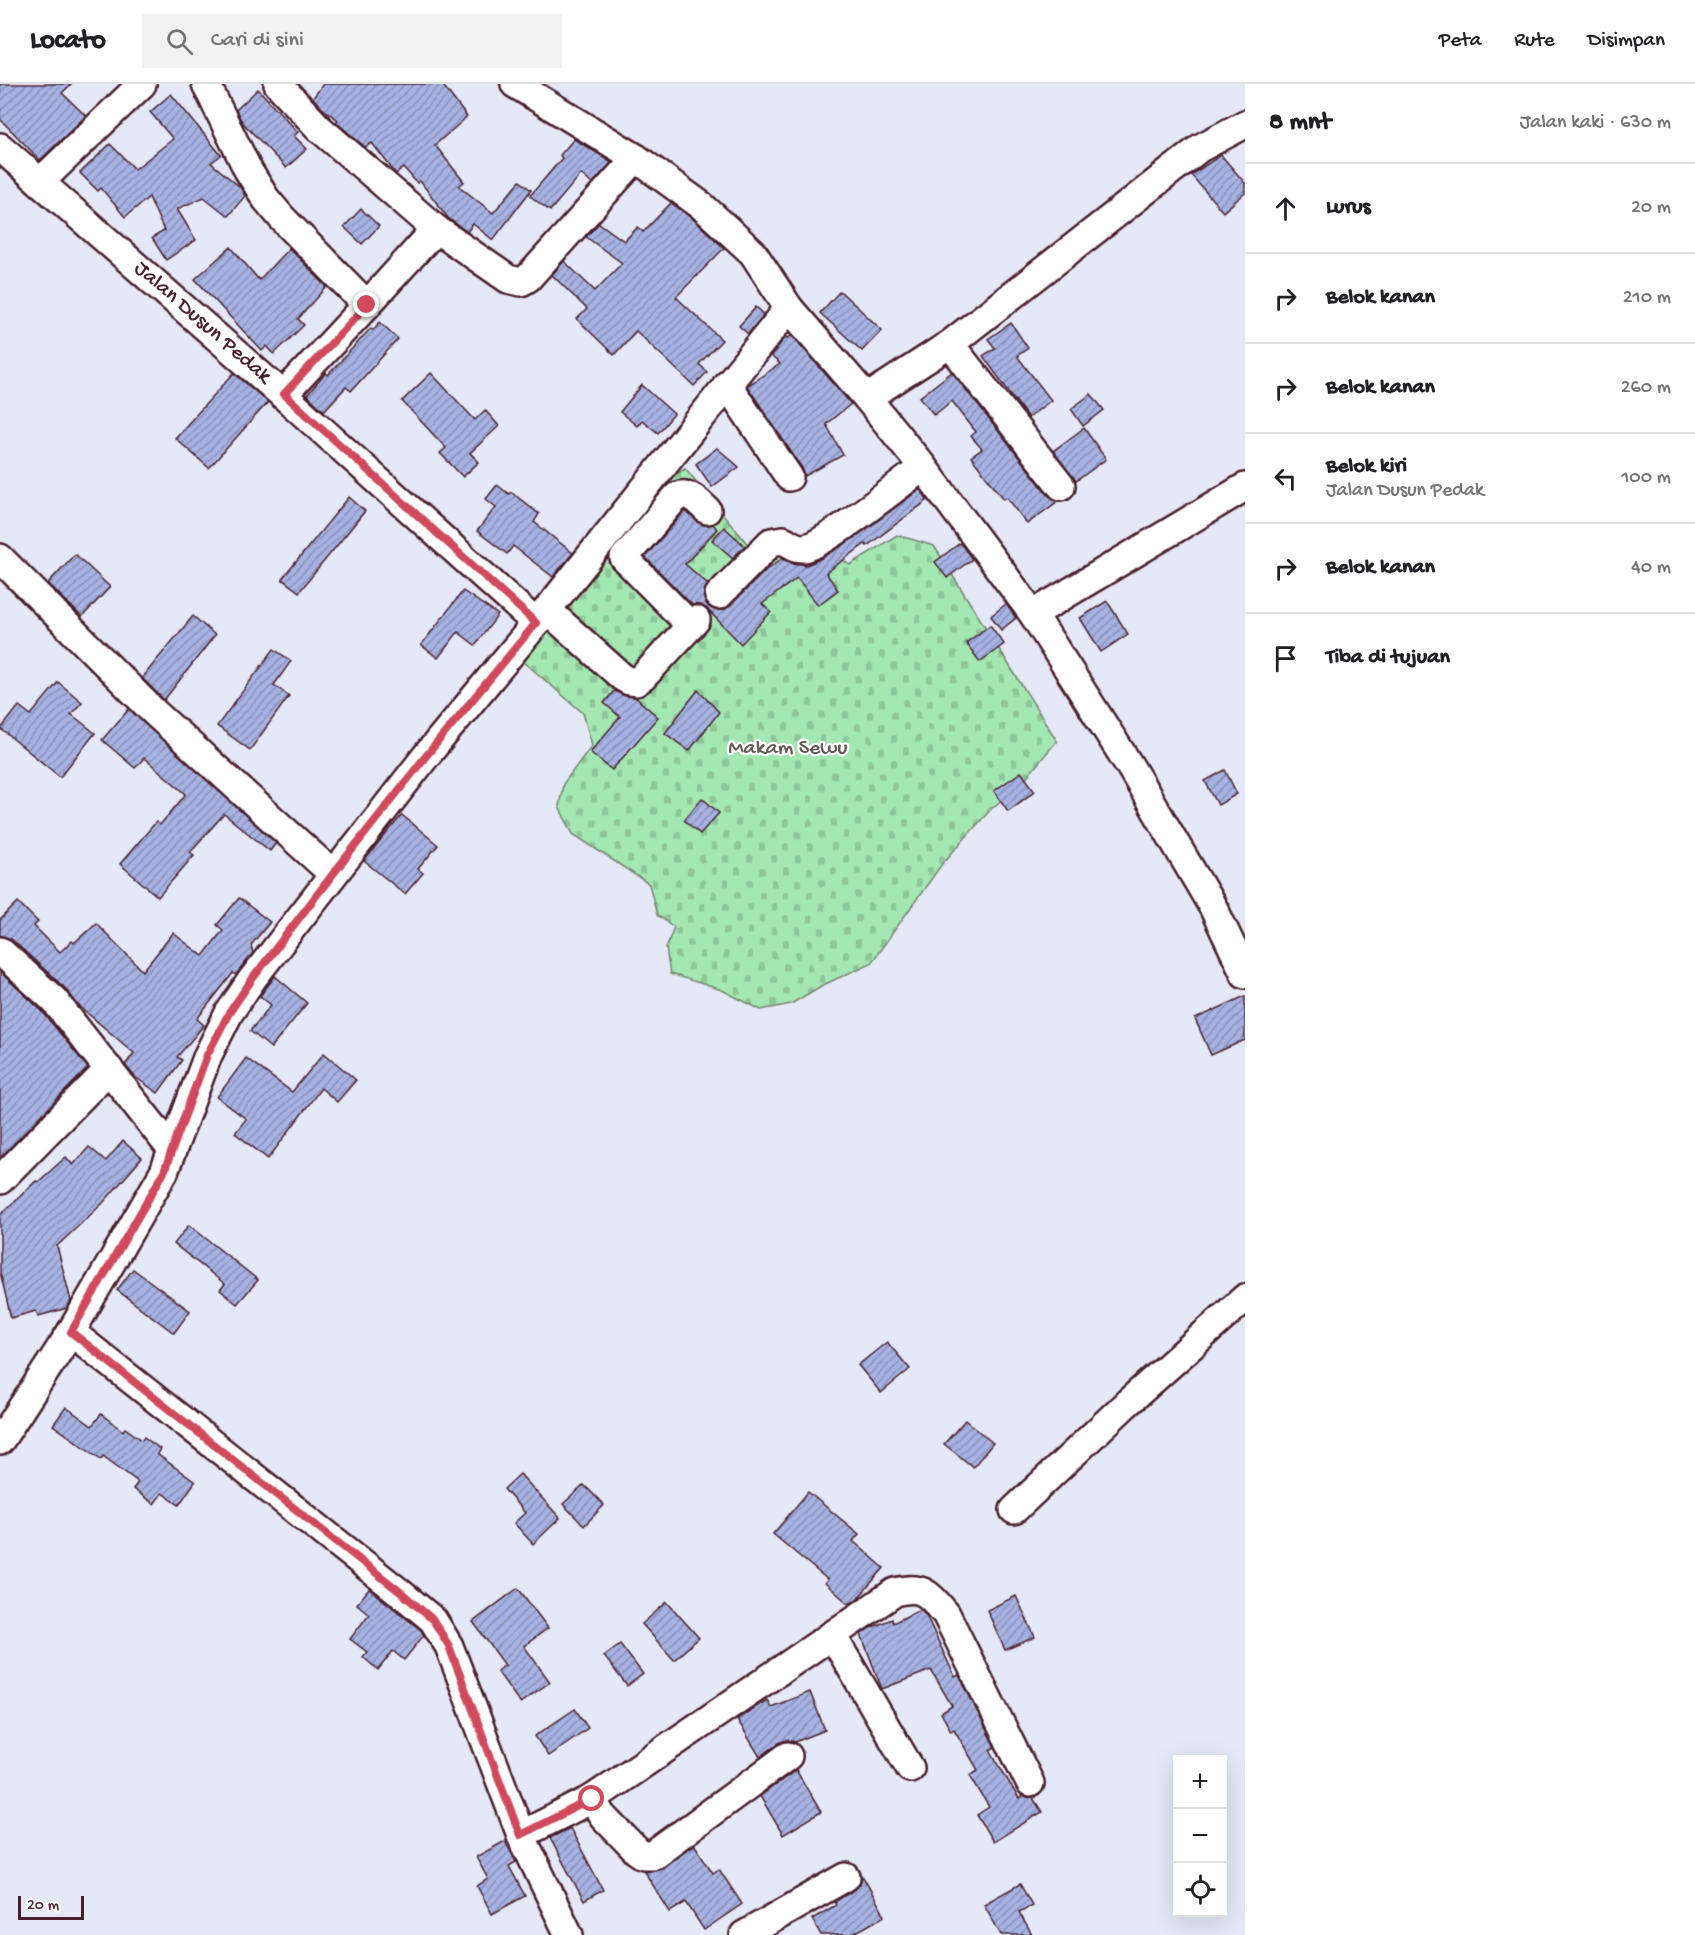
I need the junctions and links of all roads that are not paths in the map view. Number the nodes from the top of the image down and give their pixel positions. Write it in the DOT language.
graph roads {
  1 [pos="142,84"];
  2 [pos="206,84"];
  3 [pos="278,84"];
  4 [pos="515,84"];
  5 [pos="1245,124"];
  6 [pos="0,147"];
  7 [pos="636,158"];
  8 [pos="40,182"];
  9 [pos="436,229"];
  10 [pos="367,305"];
  11 [pos="789,308"];
  12 [pos="950,344"];
  13 [pos="727,384"];
  14 [pos="284,394"];
  15 [pos="867,398"];
  16 [pos="923,467"];
  17 [pos="789,477"];
  18 [pos="1061,486"];
  19 [pos="1245,487"];
  20 [pos="707,510"];
  21 [pos="615,524"];
  22 [pos="635,543"];
  23 [pos="0,558"];
  24 [pos="719,595"];
  25 [pos="1033,614"];
  26 [pos="541,617"];
  27 [pos="333,874"];
  28 [pos="0,951"];
  29 [pos="1241,955"];
  30 [pos="110,1069"];
  31 [pos="172,1150"];
  32 [pos="0,1180"];
  33 [pos="1245,1298"];
  34 [pos="71,1332"];
  35 [pos="0,1441"];
  36 [pos="1014,1510"];
  37 [pos="832,1635"];
  38 [pos="788,1756"];
  39 [pos="910,1768"];
  40 [pos="1030,1783"];
  41 [pos="592,1799"];
  42 [pos="520,1835"];
  43 [pos="846,1877"];
  44 [pos="569,1935"];
  45 [pos="744,1935"];
  1 -- 8 [label="street"];
  2 -- 10 [label="street"];
  3 -- 9 [label="street"];
  4 -- 7 [label="street"];
  5 -- 12 [label="street"];
  6 -- 8 [label="street, Jalan Dusun Pedak"];
  7 -- 9 [label="street"];
  7 -- 11 [label="street"];
  8 -- 14 [label="street, Jalan Dusun Pedak"];
  9 -- 10 [label="street"];
  10 -- 14 [label="street"];
  11 -- 13 [label="street"];
  11 -- 15 [label="street"];
  12 -- 15 [label="street"];
  12 -- 18 [label="street"];
  13 -- 17 [label="street"];
  13 -- 21 [label="street"];
  14 -- 26 [label="street, Jalan Dusun Pedak"];
  15 -- 16 [label="street"];
  16 -- 24 [label="street"];
  16 -- 25 [label="street"];
  19 -- 25 [label="street"];
  20 -- 22 [label="street"];
  21 -- 22 [label="street"];
  21 -- 26 [label="street"];
  22 -- 26 [label="street, Jalan Dusun Pedak"];
  23 -- 27 [label="street"];
  25 -- 29 [label="street"];
  26 -- 27 [label="street"];
  27 -- 31 [label="street"];
  28 -- 30 [label="street"];
  30 -- 31 [label="street"];
  30 -- 32 [label="street"];
  31 -- 34 [label="street"];
  33 -- 36 [label="street"];
  34 -- 35 [label="street"];
  34 -- 42 [label="street"];
  37 -- 39 [label="street"];
  37 -- 40 [label="street"];
  37 -- 41 [label="street"];
  38 -- 41 [label="street"];
  41 -- 42 [label="street"];
  42 -- 44 [label="street"];
  43 -- 45 [label="street"];
}
